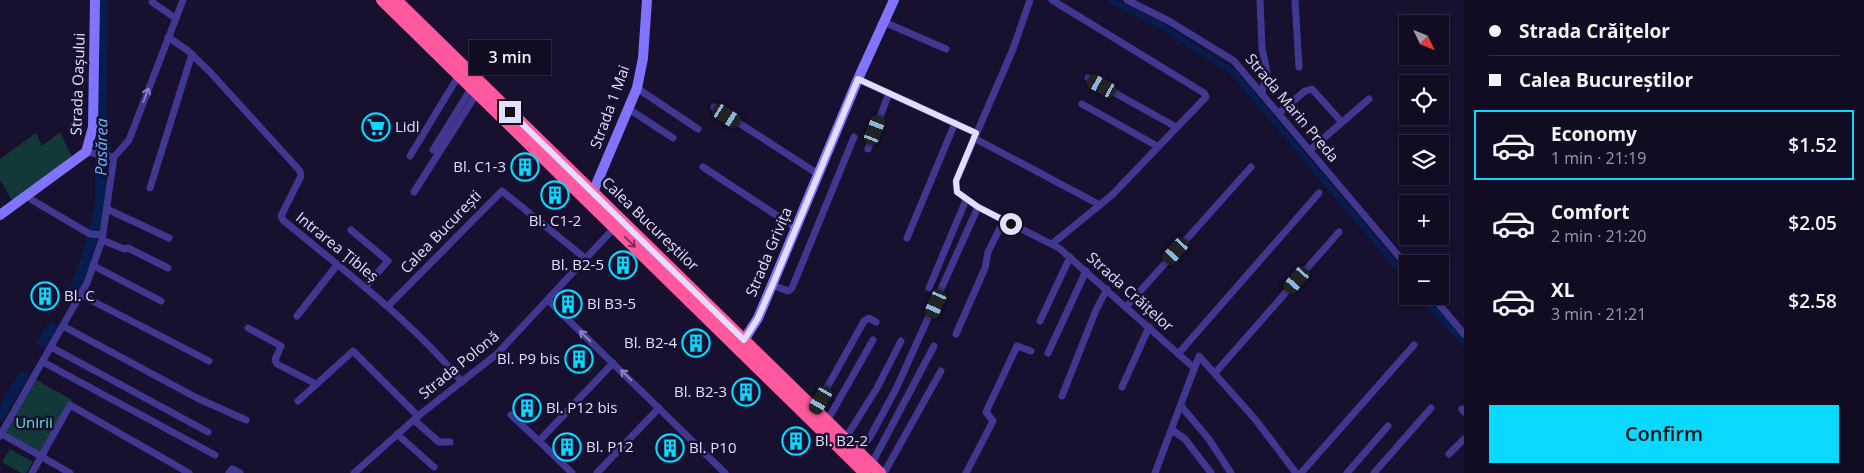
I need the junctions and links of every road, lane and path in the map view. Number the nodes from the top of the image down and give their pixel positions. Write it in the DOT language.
graph roads {
  1 [pos="95,0"];
  2 [pos="183,0"];
  3 [pos="382,0"];
  4 [pos="396,0"];
  5 [pos="647,0"];
  6 [pos="894,0"];
  7 [pos="1030,0"];
  8 [pos="1052,0"];
  9 [pos="1127,0"];
  10 [pos="1260,0"];
  11 [pos="1295,0"];
  12 [pos="152,2"];
  13 [pos="175,18"];
  14 [pos="884,22"];
  15 [pos="168,37"];
  16 [pos="946,49"];
  17 [pos="192,54"];
  18 [pos="1298,67"];
  19 [pos="459,75"];
  20 [pos="1088,78"];
  21 [pos="858,79"];
  22 [pos="637,88"];
  23 [pos="475,90"];
  24 [pos="1262,92"];
  25 [pos="890,93"];
  26 [pos="1369,98"];
  27 [pos="1082,104"];
  28 [pos="714,107"];
  29 [pos="629,109"];
  30 [pos="1279,113"];
  31 [pos="1339,119"];
  32 [pos="955,123"];
  33 [pos="1176,127"];
  34 [pos="698,129"];
  35 [pos="975,135"];
  36 [pos="854,137"];
  37 [pos="673,138"];
  38 [pos="1157,146"];
  39 [pos="868,149"];
  40 [pos="433,150"];
  41 [pos="1310,150"];
  42 [pos="86,152"];
  43 [pos="110,156"];
  44 [pos="410,156"];
  45 [pos="704,167"];
  46 [pos="1251,167"];
  47 [pos="818,174"];
  48 [pos="150,188"];
  49 [pos="414,192"];
  50 [pos="593,192"];
  51 [pos="1319,193"];
  52 [pos="32,200"];
  53 [pos="966,200"];
  54 [pos="1100,206"];
  55 [pos="978,207"];
  56 [pos="107,210"];
  57 [pos="0,215"];
  58 [pos="1004,220"];
  59 [pos="615,227"];
  60 [pos="796,228"];
  61 [pos="351,230"];
  62 [pos="1339,232"];
  63 [pos="102,238"];
  64 [pos="169,238"];
  65 [pos="907,238"];
  66 [pos="1052,244"];
  67 [pos="1399,256"];
  68 [pos="1070,257"];
  69 [pos="586,258"];
  70 [pos="337,265"];
  71 [pos="94,266"];
  72 [pos="168,268"];
  73 [pos="1086,271"];
  74 [pos="772,286"];
  75 [pos="365,288"];
  76 [pos="929,288"];
  77 [pos="1108,289"];
  78 [pos="82,295"];
  79 [pos="548,300"];
  80 [pos="161,301"];
  81 [pos="1440,305"];
  82 [pos="388,306"];
  83 [pos="1126,307"];
  84 [pos="297,316"];
  85 [pos="1040,321"];
  86 [pos="876,322"];
  87 [pos="63,326"];
  88 [pos="1148,327"];
  89 [pos="248,328"];
  90 [pos="956,334"];
  91 [pos="1464,334"];
  92 [pos="744,340"];
  93 [pos="873,340"];
  94 [pos="901,341"];
  95 [pos="1414,345"];
  96 [pos="934,346"];
  97 [pos="51,347"];
  98 [pos="1032,351"];
  99 [pos="1048,353"];
  100 [pos="1178,354"];
  101 [pos="209,361"];
  102 [pos="43,362"];
  103 [pos="613,363"];
  104 [pos="1193,367"];
  105 [pos="941,371"];
  106 [pos="1215,373"];
  107 [pos="462,382"];
  108 [pos="316,384"];
  109 [pos="1122,387"];
  110 [pos="1062,396"];
  111 [pos="298,400"];
  112 [pos="1181,406"];
  113 [pos="659,408"];
  114 [pos="1431,408"];
  115 [pos="815,410"];
  116 [pos="511,415"];
  117 [pos="416,418"];
  118 [pos="246,420"];
  119 [pos="827,421"];
  120 [pos="1388,426"];
  121 [pos="1172,430"];
  122 [pos="208,432"];
  123 [pos="397,434"];
  124 [pos="1,435"];
  125 [pos="845,439"];
  126 [pos="1464,439"];
  127 [pos="539,441"];
  128 [pos="450,442"];
  129 [pos="858,452"];
  130 [pos="1449,454"];
  131 [pos="215,455"];
  132 [pos="42,457"];
  133 [pos="434,467"];
  134 [pos="872,470"];
  135 [pos="356,472"];
  136 [pos="1156,472"];
  137 [pos="32,473"];
  138 [pos="70,473"];
  139 [pos="189,473"];
  140 [pos="229,473"];
  141 [pos="240,473"];
  142 [pos="572,473"];
  143 [pos="597,473"];
  144 [pos="725,473"];
  145 [pos="884,473"];
  146 [pos="966,473"];
  147 [pos="1211,473"];
  148 [pos="1231,473"];
  149 [pos="1296,473"];
  150 [pos="1300,473"];
  151 [pos="1347,473"];
  152 [pos="1374,473"];
  1 -- 42 [label="street, Strada Oașului"];
  2 -- 13 [label="street"];
  3 -- 19 [label="highway, Calea Bucureștilor"];
  4 -- 50 [label="highway, Calea Bucureștilor"];
  5 -- 22 [label="street, Strada 1 Mai"];
  6 -- 14 [label="street, Strada Grivița"];
  7 -- 35 [label="street"];
  8 -- 33 [label="street"];
  9 -- 24 [label="street, Strada Marin Preda"];
  10 -- 24 [label="street"];
  11 -- 18 [label="street"];
  12 -- 13 [label="street"];
  13 -- 15 [label="street"];
  14 -- 16 [label="street"];
  14 -- 21 [label="street, Strada Grivița"];
  15 -- 17 [label="street, Intrarea Țibleș"];
  43 -- 15 [label="street, one-way"];
  17 -- 48 [label="street"];
  17 -- 70 [label="street, Intrarea Țibleș"];
  19 -- 23 [label="highway, Calea Bucureștilor"];
  19 -- 44 [label="street"];
  20 -- 33 [label="street"];
  21 -- 25 [label="street"];
  21 -- 47 [label="street, Strada Grivița"];
  22 -- 29 [label="street, Strada 1 Mai"];
  22 -- 34 [label="street"];
  23 -- 40 [label="street"];
  23 -- 49 [label="street"];
  23 -- 59 [label="highway, Calea Bucureștilor"];
  24 -- 30 [label="street, Strada Marin Preda"];
  25 -- 32 [label="street"];
  25 -- 39 [label="street"];
  26 -- 41 [label="street"];
  27 -- 38 [label="street"];
  28 -- 47 [label="street"];
  29 -- 37 [label="street"];
  29 -- 50 [label="street, Strada 1 Mai"];
  30 -- 31 [label="street"];
  30 -- 41 [label="street, Strada Marin Preda"];
  32 -- 35 [label="street"];
  32 -- 65 [label="street"];
  33 -- 38 [label="street"];
  35 -- 53 [label="street"];
  35 -- 54 [label="street"];
  36 -- 74 [label="street"];
  38 -- 54 [label="street"];
  41 -- 67 [label="street, Strada Marin Preda"];
  42 -- 43 [label="street"];
  42 -- 57 [label="street, Strada Oașului"];
  43 -- 56 [label="street"];
  45 -- 60 [label="street"];
  46 -- 83 [label="street"];
  47 -- 60 [label="street, Strada Grivița"];
  50 -- 92 [label="highway, Calea Bucureștilor"];
  51 -- 100 [label="street"];
  52 -- 63 [label="street"];
  53 -- 55 [label="street, Strada Crăițelor"];
  53 -- 76 [label="street"];
  54 -- 66 [label="street"];
  55 -- 58 [label="street, Strada Crăițelor"];
  55 -- 129 [label="street"];
  56 -- 63 [label="street"];
  56 -- 64 [label="street"];
  58 -- 66 [label="street, Strada Crăițelor"];
  58 -- 90 [label="street"];
  59 -- 69 [label="street, Strada Polonă"];
  59 -- 134 [label="highway, Calea Bucureștilor, one-way"];
  60 -- 74 [label="street, Strada Grivița"];
  61 -- 75 [label="street"];
  62 -- 106 [label="street"];
  63 -- 71 [label="street"];
  63 -- 72 [label="street"];
  66 -- 68 [label="street, Strada Crăițelor"];
  68 -- 73 [label="street, Strada Crăițelor"];
  68 -- 85 [label="street"];
  69 -- 79 [label="street, Strada Polonă"];
  69 -- 82 [label="street, Calea București"];
  70 -- 75 [label="street, Intrarea Țibleș"];
  70 -- 84 [label="street"];
  71 -- 78 [label="street"];
  71 -- 80 [label="street"];
  73 -- 77 [label="street, Strada Crăițelor"];
  73 -- 99 [label="street"];
  74 -- 92 [label="street, Strada Grivița"];
  75 -- 82 [label="street, Intrarea Țibleș"];
  77 -- 83 [label="street, Strada Crăițelor"];
  77 -- 110 [label="street"];
  78 -- 87 [label="street"];
  78 -- 101 [label="street"];
  103 -- 79 [label="street, one-way"];
  79 -- 107 [label="street, Strada Polonă"];
  81 -- 91 [label="street"];
  82 -- 107 [label="street, Intrarea Țibleș"];
  83 -- 88 [label="street, Strada Crăițelor"];
  86 -- 115 [label="street"];
  87 -- 97 [label="street"];
  87 -- 118 [label="street"];
  88 -- 100 [label="street, Strada Crăițelor"];
  88 -- 109 [label="street"];
  89 -- 108 [label="street"];
  92 -- 115 [label="highway, Calea Bucureștilor"];
  93 -- 119 [label="street"];
  94 -- 125 [label="street"];
  95 -- 150 [label="street"];
  96 -- 134 [label="street"];
  97 -- 102 [label="street"];
  97 -- 122 [label="street"];
  98 -- 146 [label="street"];
  100 -- 104 [label="street, Strada Crăițelor"];
  102 -- 124 [label="street"];
  102 -- 131 [label="street"];
  113 -- 103 [label="street, one-way"];
  103 -- 127 [label="street"];
  104 -- 106 [label="street"];
  104 -- 112 [label="street"];
  105 -- 145 [label="street"];
  106 -- 149 [label="street"];
  107 -- 117 [label="street, Strada Polonă"];
  108 -- 111 [label="street"];
  108 -- 117 [label="street"];
  112 -- 121 [label="street"];
  112 -- 148 [label="street"];
  113 -- 143 [label="street"];
  113 -- 144 [label="street"];
  114 -- 152 [label="street"];
  115 -- 119 [label="highway, Calea Bucureștilor"];
  116 -- 127 [label="street"];
  117 -- 123 [label="street, Strada Polonă"];
  117 -- 128 [label="street"];
  119 -- 125 [label="highway, Calea Bucureștilor"];
  120 -- 151 [label="street"];
  121 -- 136 [label="street"];
  121 -- 147 [label="street"];
  123 -- 133 [label="street"];
  123 -- 135 [label="street, Strada Polonă"];
  124 -- 132 [label="street"];
  125 -- 129 [label="highway, Calea Bucureștilor"];
  126 -- 130 [label="street"];
  127 -- 142 [label="street"];
  129 -- 134 [label="highway, Calea Bucureștilor"];
  132 -- 137 [label="street"];
  132 -- 138 [label="street"];
  132 -- 139 [label="street"];
  140 -- 141 [label="street"];
}
